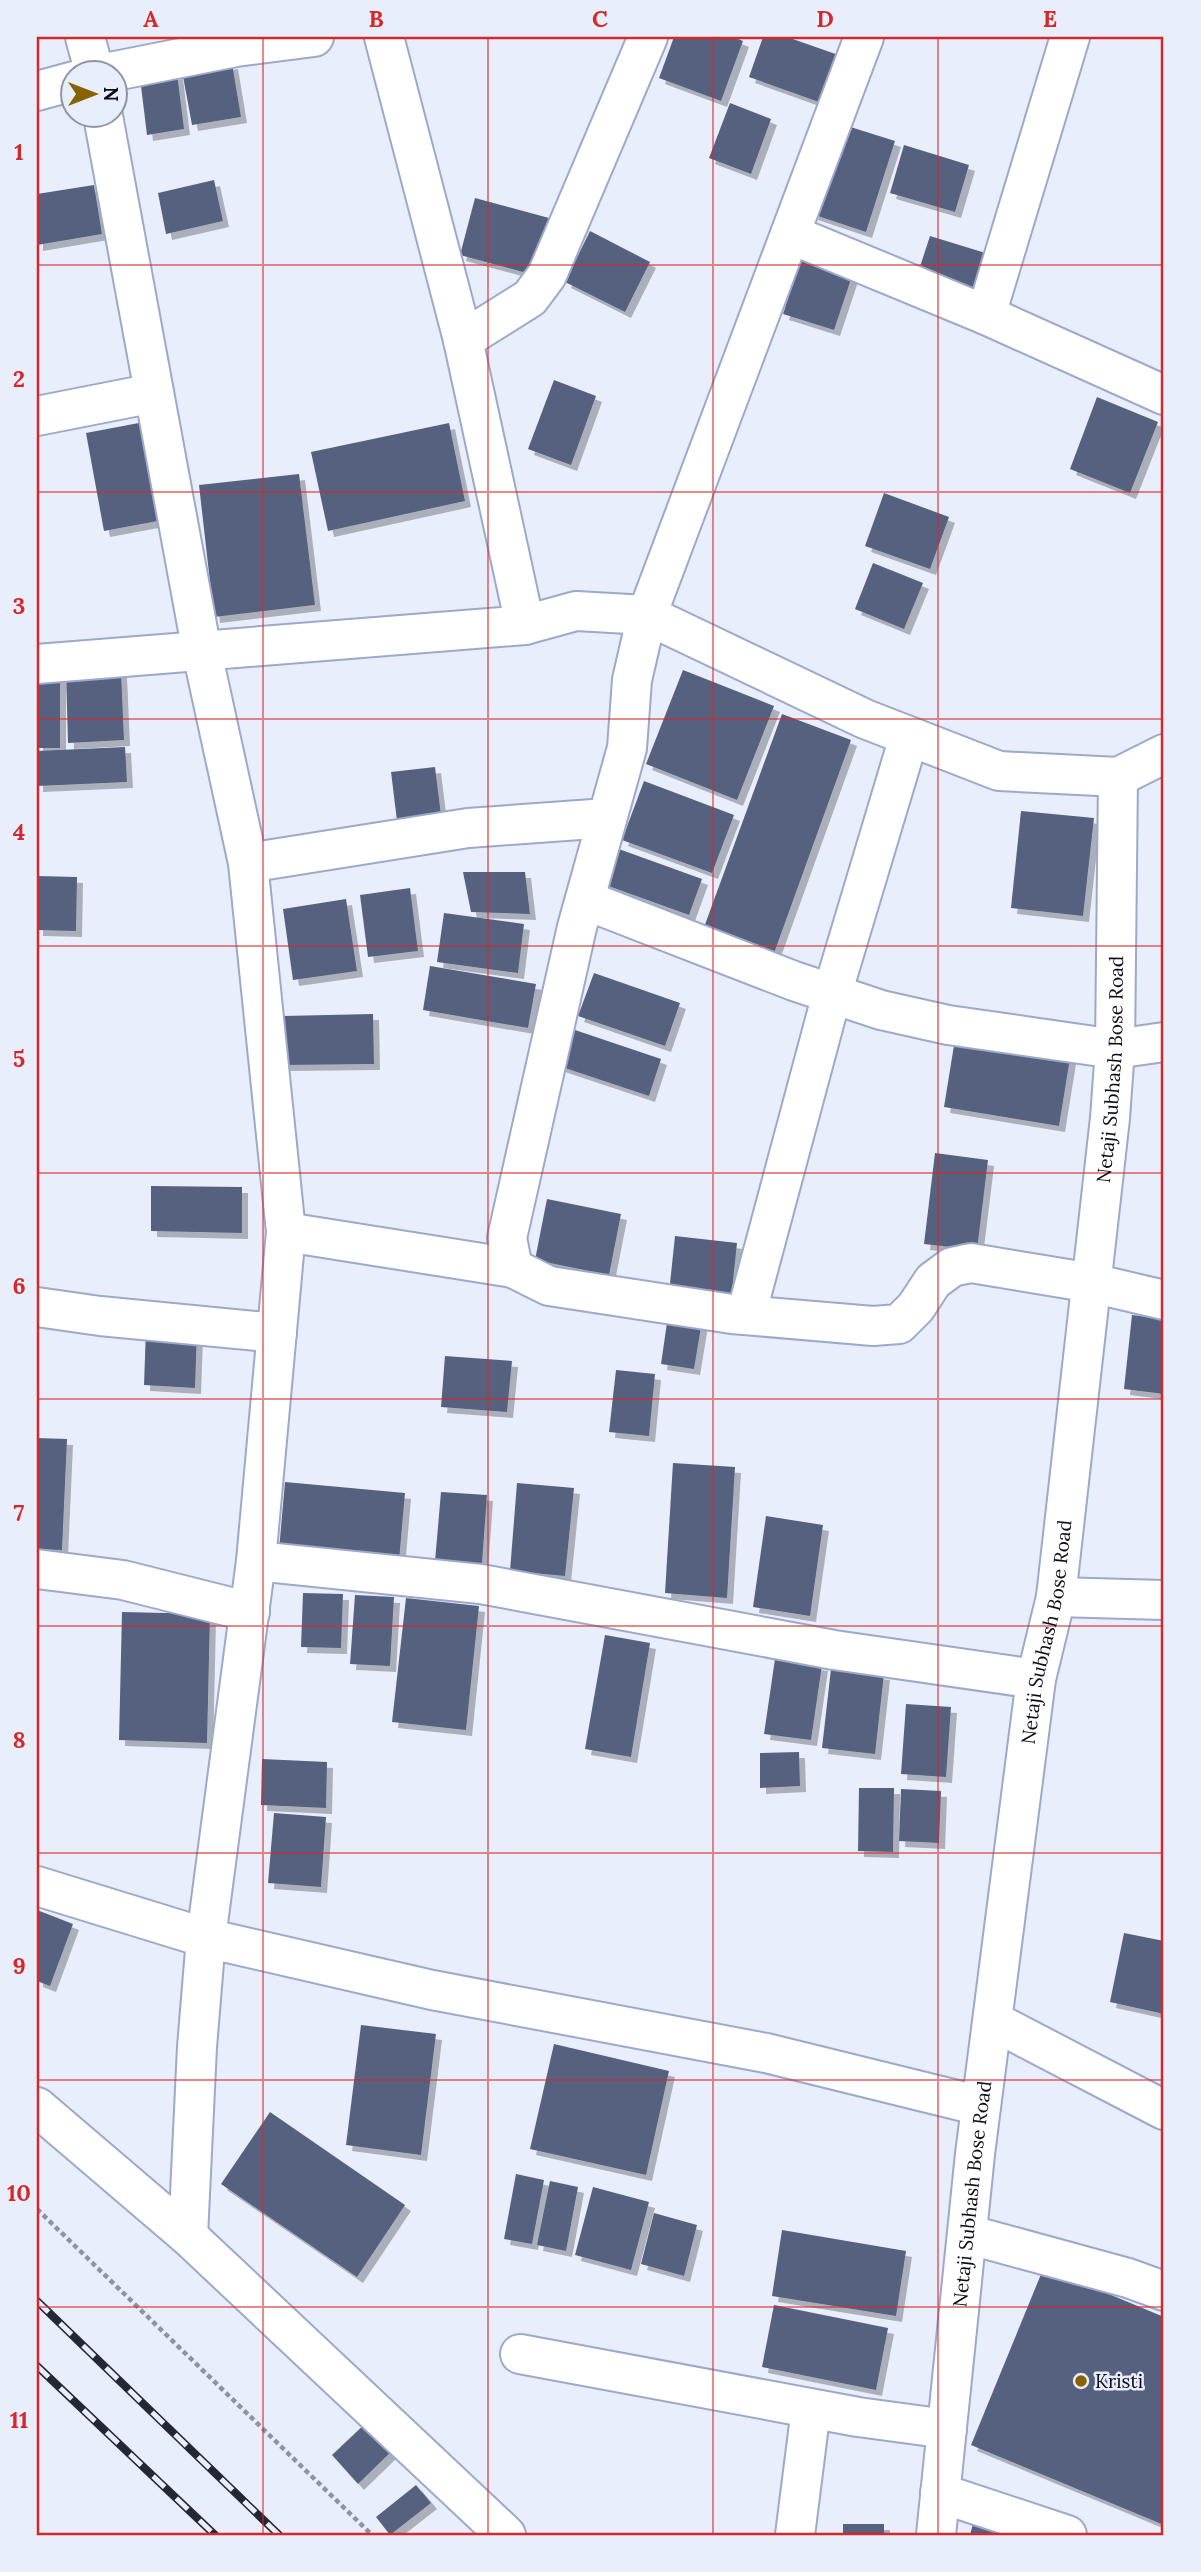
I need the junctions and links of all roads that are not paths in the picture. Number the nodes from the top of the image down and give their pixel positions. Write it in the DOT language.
graph roads {
  1 [pos="85,37"];
  2 [pos="314,37"];
  3 [pos="384,37"];
  4 [pos="648,37"];
  5 [pos="864,37"];
  6 [pos="1070,37"];
  7 [pos="93,60"];
  8 [pos="130,68"];
  9 [pos="60,85"];
  10 [pos="37,91"];
  11 [pos="106,130"];
  12 [pos="790,234"];
  13 [pos="986,315"];
  14 [pos="463,340"];
  15 [pos="154,393"];
  16 [pos="1164,395"];
  17 [pos="37,416"];
  18 [pos="647,615"];
  19 [pos="525,625"];
  20 [pos="202,652"];
  21 [pos="37,664"];
  22 [pos="909,737"];
  23 [pos="1164,754"];
  24 [pos="1118,777"];
  25 [pos="607,818"];
  26 [pos="248,863"];
  27 [pos="585,900"];
  28 [pos="832,994"];
  29 [pos="1164,1042"];
  30 [pos="1115,1049"];
  31 [pos="286,1232"];
  32 [pos="513,1268"];
  33 [pos="1092,1283"];
  34 [pos="1164,1300"];
  35 [pos="37,1307"];
  36 [pos="747,1315"];
  37 [pos="277,1333"];
  38 [pos="256,1561"];
  39 [pos="37,1569"];
  40 [pos="1056,1597"];
  41 [pos="1164,1600"];
  42 [pos="250,1612"];
  43 [pos="1036,1679"];
  44 [pos="37,1886"];
  45 [pos="206,1938"];
  46 [pos="993,2021"];
  47 [pos="981,2106"];
  48 [pos="37,2107"];
  49 [pos="1164,2110"];
  50 [pos="967,2234"];
  51 [pos="188,2236"];
  52 [pos="1164,2291"];
  53 [pos="520,2354"];
  54 [pos="811,2409"];
  55 [pos="947,2429"];
  56 [pos="940,2493"];
  57 [pos="506,2535"];
  58 [pos="795,2535"];
  59 [pos="936,2535"];
  60 [pos="1067,2535"];
  1 -- 7 [label="street"];
  2 -- 8 [label="street"];
  3 -- 14 [label="street"];
  4 -- 14 [label="street"];
  5 -- 12 [label="street"];
  6 -- 13 [label="street"];
  9 -- 10 [label="street"];
  11 -- 15 [label="street"];
  12 -- 13 [label="street"];
  12 -- 18 [label="street"];
  13 -- 16 [label="street"];
  14 -- 19 [label="street"];
  15 -- 17 [label="street"];
  15 -- 20 [label="street"];
  18 -- 19 [label="street"];
  18 -- 22 [label="street"];
  18 -- 25 [label="street"];
  19 -- 20 [label="street"];
  20 -- 21 [label="street"];
  20 -- 26 [label="street"];
  22 -- 24 [label="street"];
  22 -- 28 [label="street"];
  23 -- 24 [label="street"];
  24 -- 30 [label="street, Netaji Subhash Bose Road"];
  25 -- 26 [label="street"];
  25 -- 27 [label="street"];
  26 -- 31 [label="street"];
  27 -- 28 [label="street"];
  27 -- 32 [label="street"];
  28 -- 30 [label="street"];
  28 -- 36 [label="street"];
  29 -- 30 [label="street"];
  30 -- 33 [label="street, Netaji Subhash Bose Road"];
  31 -- 32 [label="street"];
  31 -- 37 [label="street"];
  32 -- 36 [label="street"];
  33 -- 34 [label="street"];
  33 -- 36 [label="street"];
  33 -- 40 [label="street, Netaji Subhash Bose Road"];
  35 -- 37 [label="street"];
  37 -- 38 [label="street"];
  38 -- 42 [label="street"];
  38 -- 43 [label="street"];
  39 -- 42 [label="street"];
  40 -- 41 [label="street"];
  40 -- 43 [label="street, Netaji Subhash Bose Road"];
  42 -- 45 [label="street"];
  43 -- 46 [label="street, Netaji Subhash Bose Road"];
  44 -- 45 [label="street"];
  45 -- 47 [label="street"];
  45 -- 51 [label="street"];
  46 -- 47 [label="street, Netaji Subhash Bose Road"];
  46 -- 49 [label="street"];
  47 -- 50 [label="street, Netaji Subhash Bose Road"];
  48 -- 51 [label="street"];
  50 -- 52 [label="street"];
  50 -- 55 [label="street, Netaji Subhash Bose Road"];
  51 -- 57 [label="street"];
  53 -- 54 [label="street"];
  54 -- 55 [label="street"];
  54 -- 58 [label="street"];
  55 -- 56 [label="street, Netaji Subhash Bose Road"];
  56 -- 59 [label="street, Netaji Subhash Bose Road"];
  56 -- 60 [label="street"];
}
